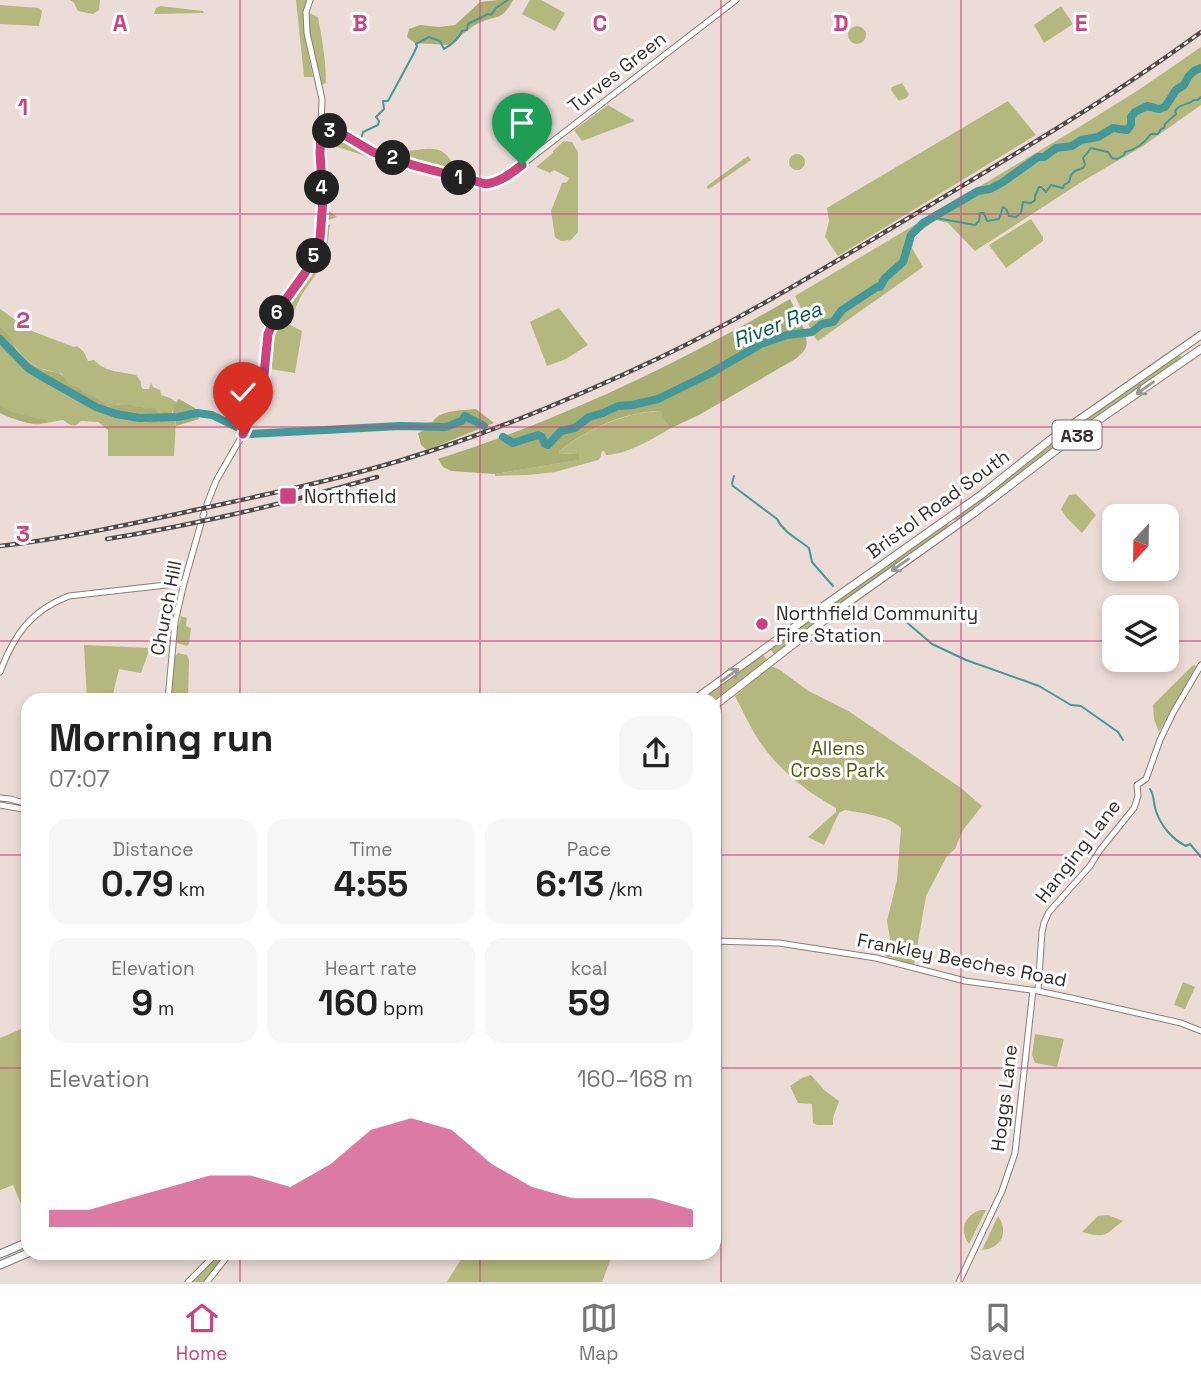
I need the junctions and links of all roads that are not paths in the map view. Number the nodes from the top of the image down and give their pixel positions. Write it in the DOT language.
graph roads {
  1 [pos="310,0"];
  2 [pos="736,0"];
  3 [pos="321,129"];
  4 [pos="1201,337"];
  5 [pos="1180,349"];
  6 [pos="1201,349"];
  7 [pos="207,505"];
  8 [pos="948,518"];
  9 [pos="201,523"];
  10 [pos="955,526"];
  11 [pos="184,583"];
  12 [pos="765,649"];
  13 [pos="774,659"];
  14 [pos="1201,665"];
  15 [pos="0,672"];
  16 [pos="169,693"];
  17 [pos="704,693"];
  18 [pos="721,701"];
  19 [pos="0,798"];
  20 [pos="21,802"];
  21 [pos="0,805"];
  22 [pos="21,809"];
  23 [pos="721,941"];
  24 [pos="1035,990"];
  25 [pos="1201,1031"];
  26 [pos="21,1245"];
  27 [pos="0,1254"];
  28 [pos="21,1256"];
  29 [pos="209,1260"];
  30 [pos="224,1260"];
  31 [pos="0,1265"];
  32 [pos="188,1282"];
  33 [pos="206,1282"];
  34 [pos="959,1282"];
  1 -- 3 [label="street"];
  2 -- 3 [label="street, Turves Green"];
  3 -- 7 [label="street"];
  4 -- 5 [label="highway, Bristol Road South / A38"];
  5 -- 6 [label="highway"];
  5 -- 8 [label="highway, Bristol Road South / A38"];
  6 -- 10 [label="highway, Bristol Road South / A38, one-way"];
  8 -- 10 [label="highway"];
  8 -- 12 [label="highway, Bristol Road South / A38"];
  9 -- 11 [label="street, Church Hill"];
  10 -- 13 [label="highway, Bristol Road South / A38, one-way"];
  11 -- 15 [label="street"];
  11 -- 16 [label="street, Church Hill"];
  12 -- 13 [label="highway"];
  17 -- 12 [label="highway, Bristol Road South / A38, one-way"];
  13 -- 18 [label="highway, Bristol Road South / A38"];
  14 -- 24 [label="street, Hanging Lane"];
  19 -- 20 [label="street"];
  21 -- 22 [label="street"];
  23 -- 24 [label="street, Frankley Beeches Road"];
  24 -- 25 [label="street, Frankley Beeches Road"];
  24 -- 34 [label="street, Hoggs Lane"];
  26 -- 27 [label="highway"];
  28 -- 31 [label="highway"];
  29 -- 32 [label="street"];
  30 -- 33 [label="street"];
}
